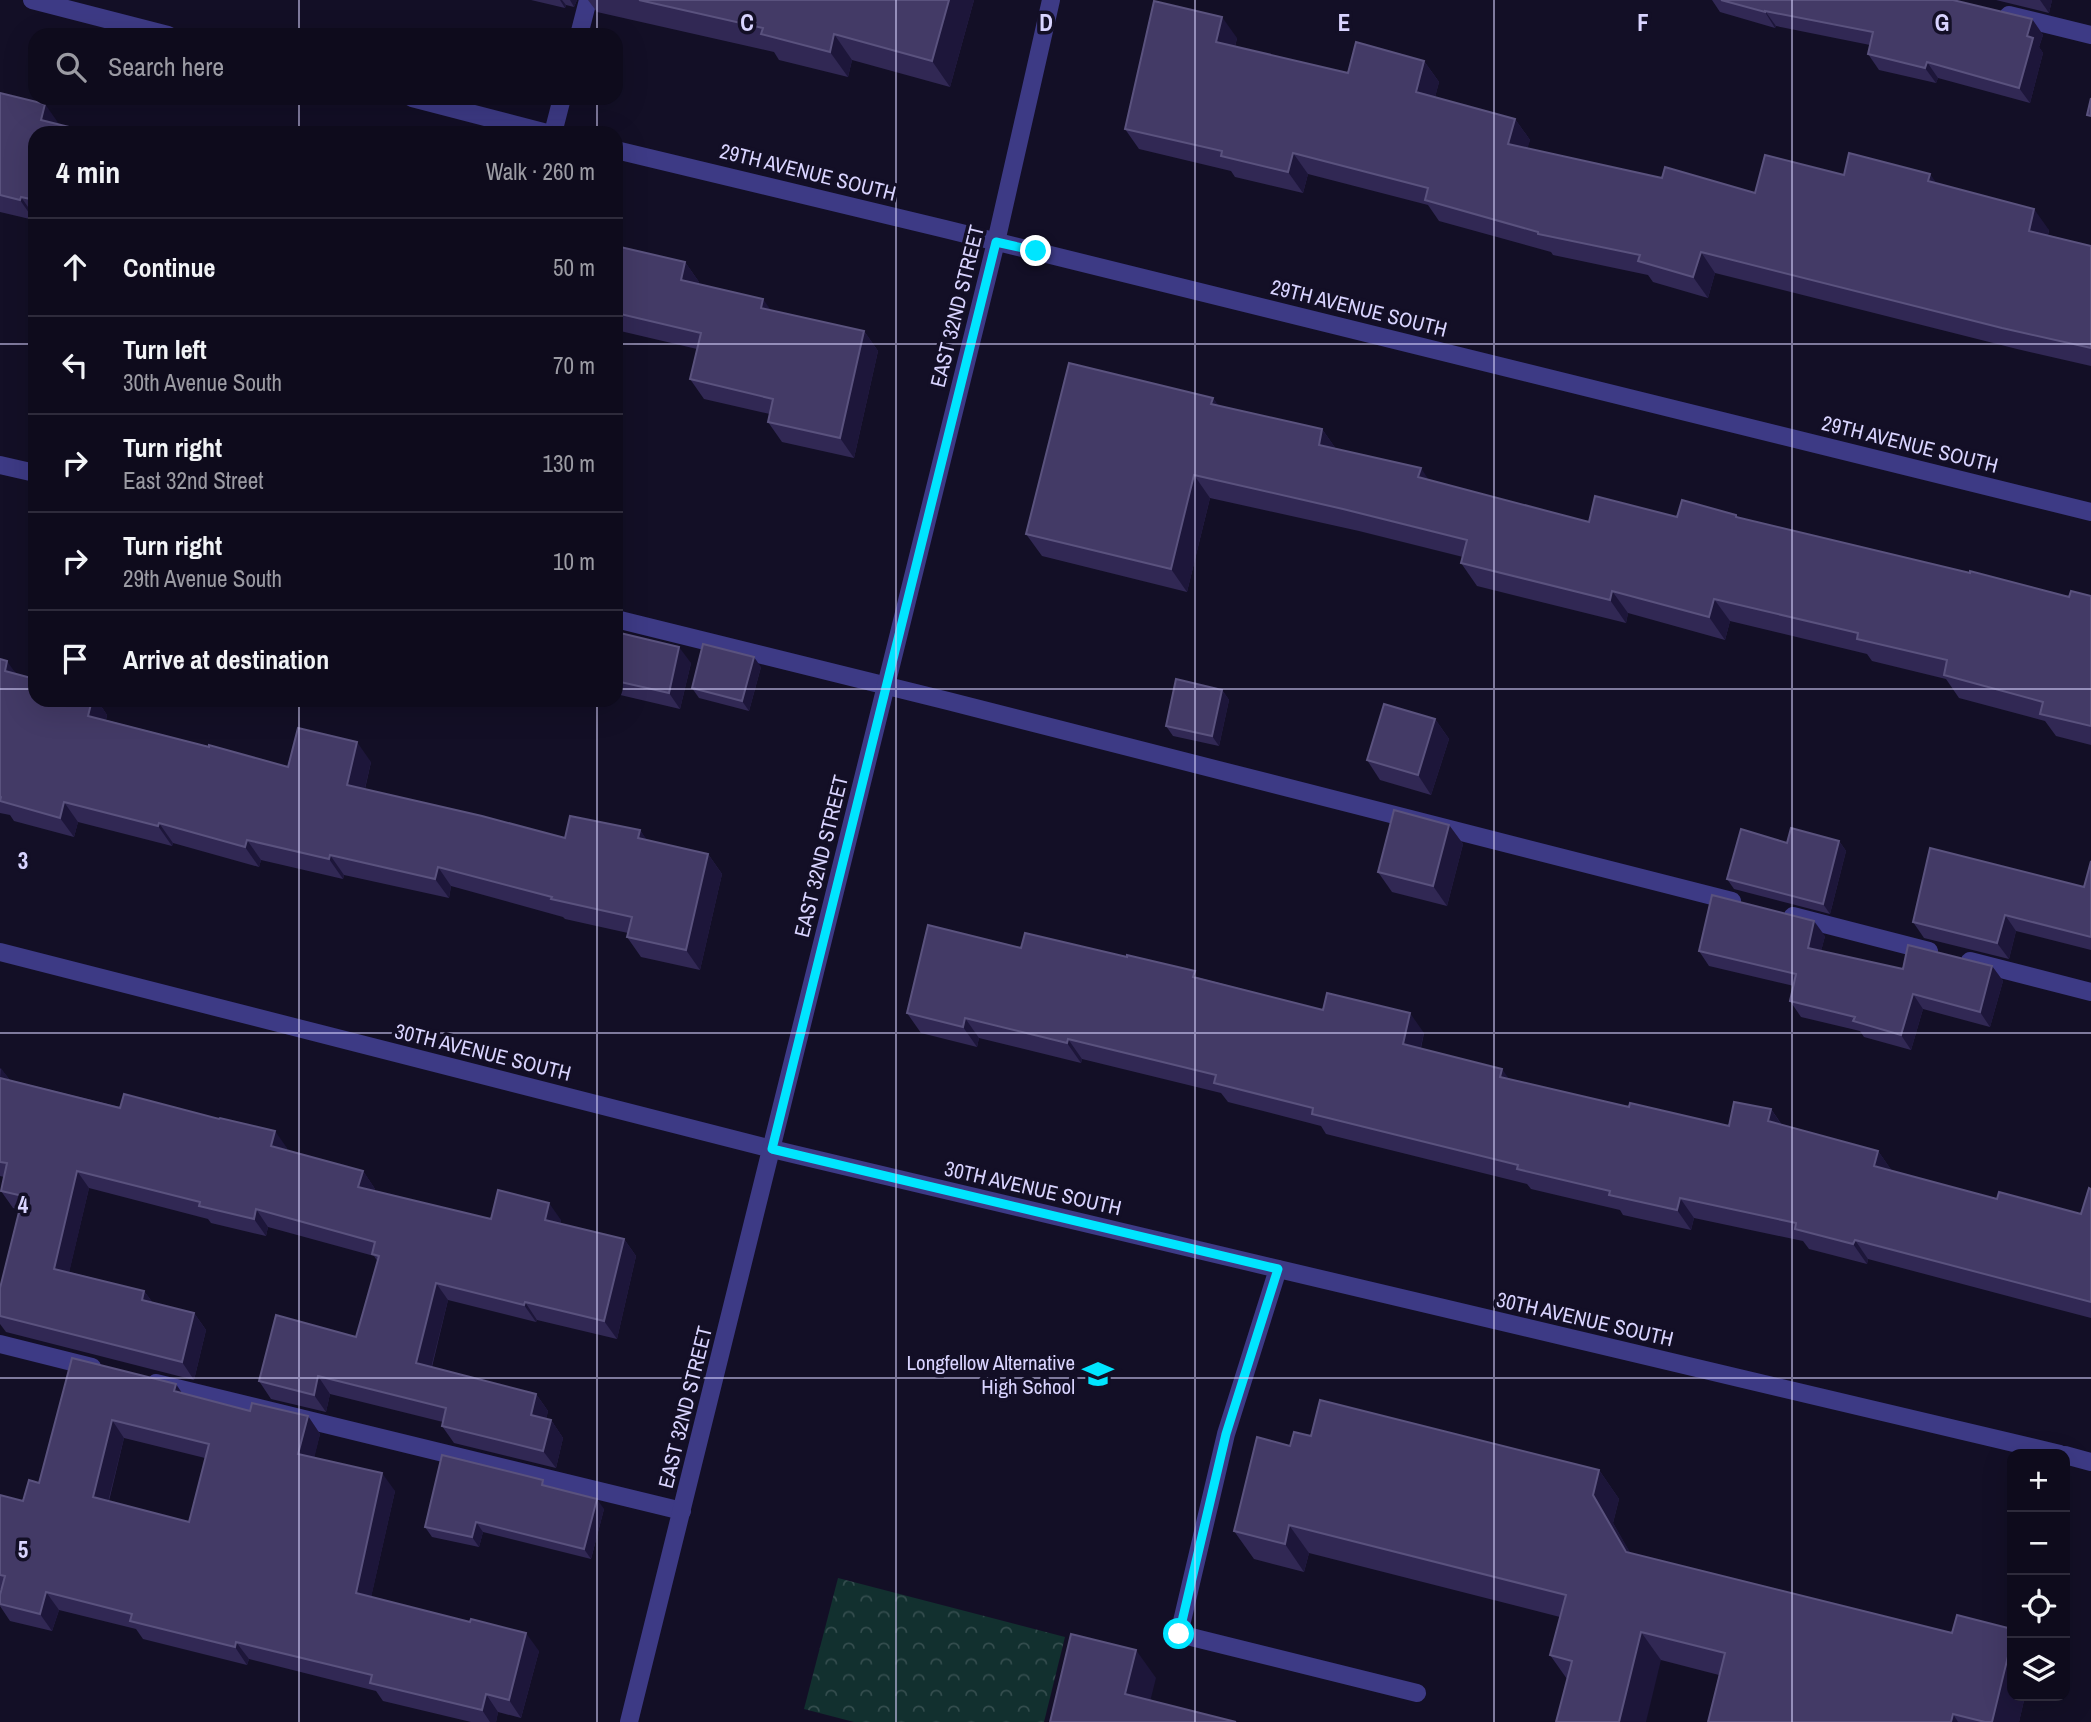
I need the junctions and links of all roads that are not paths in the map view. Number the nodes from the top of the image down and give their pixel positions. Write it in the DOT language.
graph roads {
  1 [pos="32,0"];
  2 [pos="588,0"];
  3 [pos="1051,0"];
  4 [pos="1988,9"];
  5 [pos="141,28"];
  6 [pos="581,28"];
  7 [pos="2091,35"];
  8 [pos="439,105"];
  9 [pos="560,105"];
  10 [pos="520,126"];
  11 [pos="555,126"];
  12 [pos="623,152"];
  13 [pos="996,242"];
  14 [pos="0,465"];
  15 [pos="28,471"];
  16 [pos="2091,512"];
  17 [pos="623,621"];
  18 [pos="886,686"];
  19 [pos="1755,906"];
  20 [pos="1782,913"];
  21 [pos="0,952"];
  22 [pos="2091,992"];
  23 [pos="772,1149"];
  24 [pos="1278,1269"];
  25 [pos="0,1344"];
  26 [pos="107,1370"];
  27 [pos="133,1377"];
  28 [pos="2039,1449"];
  29 [pos="2070,1456"];
  30 [pos="2091,1462"];
  31 [pos="682,1511"];
  32 [pos="1417,1693"];
  33 [pos="629,1722"];
  1 -- 5 [label="street"];
  2 -- 6 [label="street"];
  3 -- 13 [label="street, EAST 32ND STREET"];
  4 -- 7 [label="street"];
  8 -- 10 [label="street"];
  9 -- 11 [label="street"];
  12 -- 13 [label="street, 29TH AVENUE SOUTH"];
  13 -- 16 [label="street, 29TH AVENUE SOUTH"];
  13 -- 18 [label="street, EAST 32ND STREET"];
  14 -- 15 [label="street"];
  17 -- 18 [label="street"];
  18 -- 19 [label="street"];
  18 -- 23 [label="street, EAST 32ND STREET"];
  20 -- 22 [label="street"];
  21 -- 23 [label="street, 30TH AVENUE SOUTH"];
  23 -- 24 [label="street, 30TH AVENUE SOUTH"];
  23 -- 31 [label="street, EAST 32ND STREET"];
  24 -- 28 [label="street, 30TH AVENUE SOUTH"];
  24 -- 32 [label="street"];
  25 -- 26 [label="street"];
  27 -- 31 [label="street"];
  29 -- 30 [label="street"];
  31 -- 33 [label="street, EAST 32ND STREET"];
}
